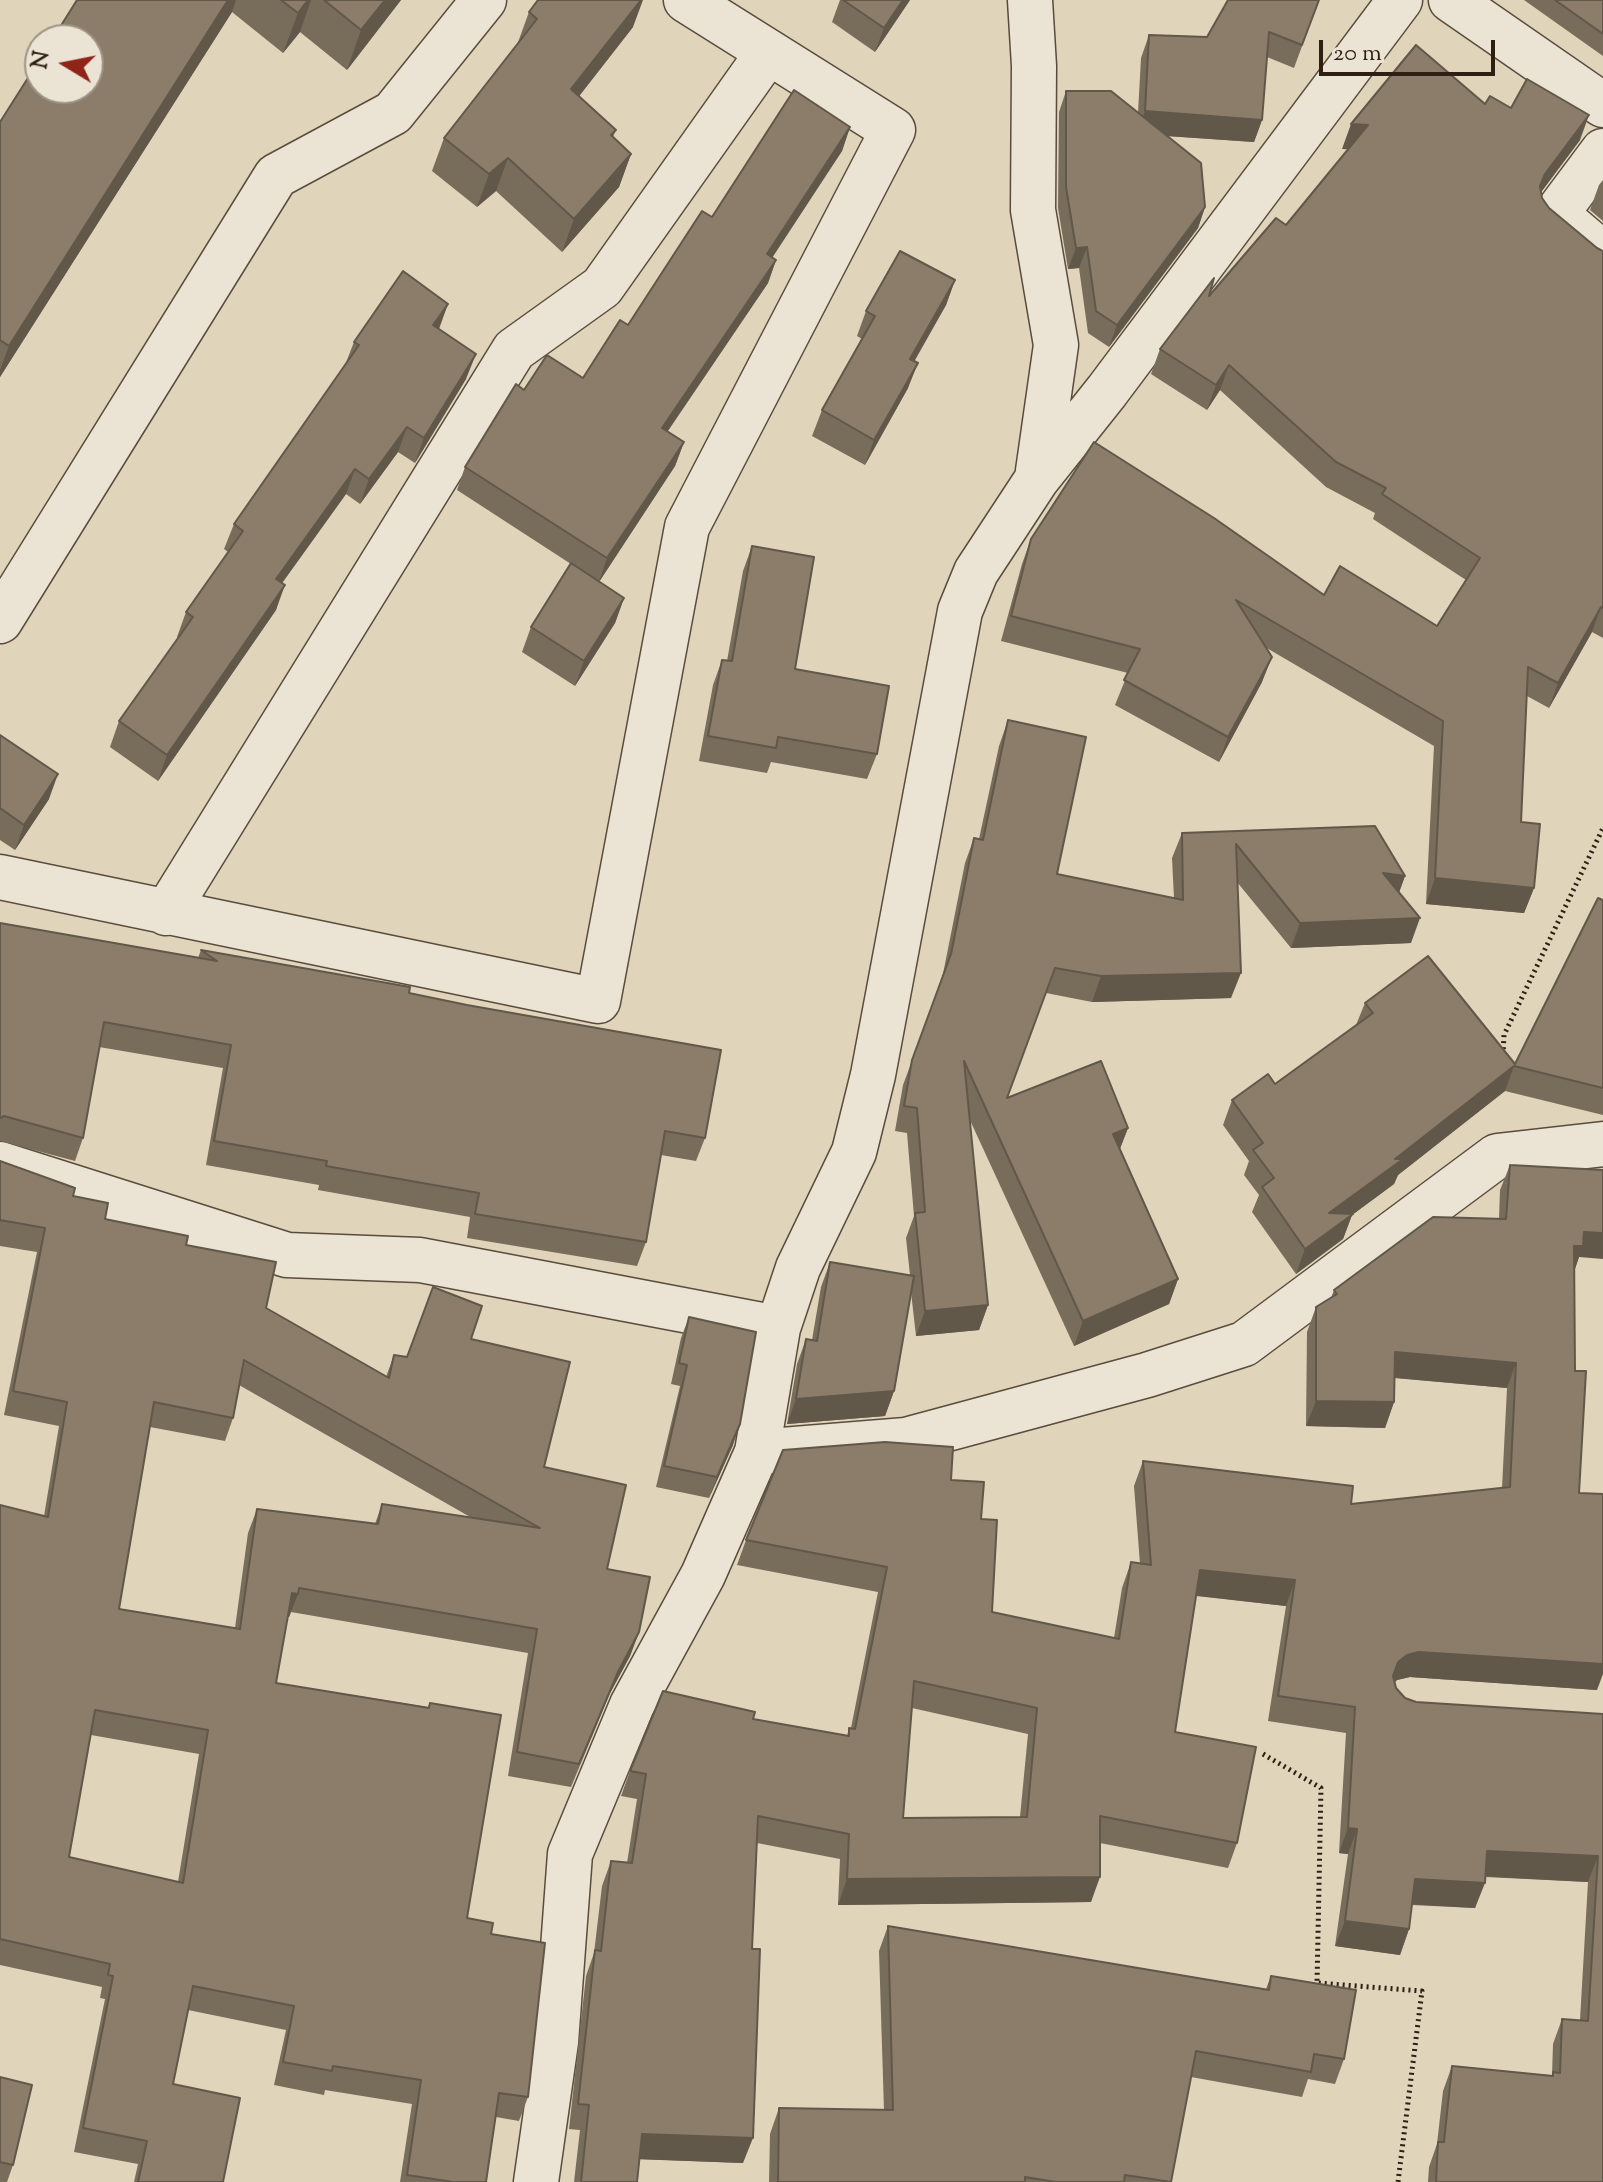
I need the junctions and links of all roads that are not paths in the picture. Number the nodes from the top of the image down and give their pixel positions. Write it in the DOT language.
graph roads {
  1 [pos="484,0"];
  2 [pos="686,0"];
  3 [pos="1030,0"];
  4 [pos="1400,0"];
  5 [pos="1451,0"];
  6 [pos="767,54"];
  7 [pos="1603,105"];
  8 [pos="1603,151"];
  9 [pos="1603,254"];
  10 [pos="1037,479"];
  11 [pos="0,621"];
  12 [pos="0,877"];
  13 [pos="166,913"];
  14 [pos="1603,1144"];
  15 [pos="0,1164"];
  16 [pos="778,1328"];
  17 [pos="757,1452"];
  18 [pos="536,2182"];
  1 -- 11 [label="street"];
  2 -- 6 [label="street"];
  3 -- 10 [label="street"];
  4 -- 10 [label="street"];
  5 -- 7 [label="street"];
  6 -- 13 [label="street"];
  6 -- 13 [label="street"];
  8 -- 9 [label="street"];
  10 -- 16 [label="street"];
  12 -- 13 [label="street"];
  14 -- 17 [label="street"];
  15 -- 16 [label="street"];
  16 -- 17 [label="street"];
  17 -- 18 [label="street"];
}
